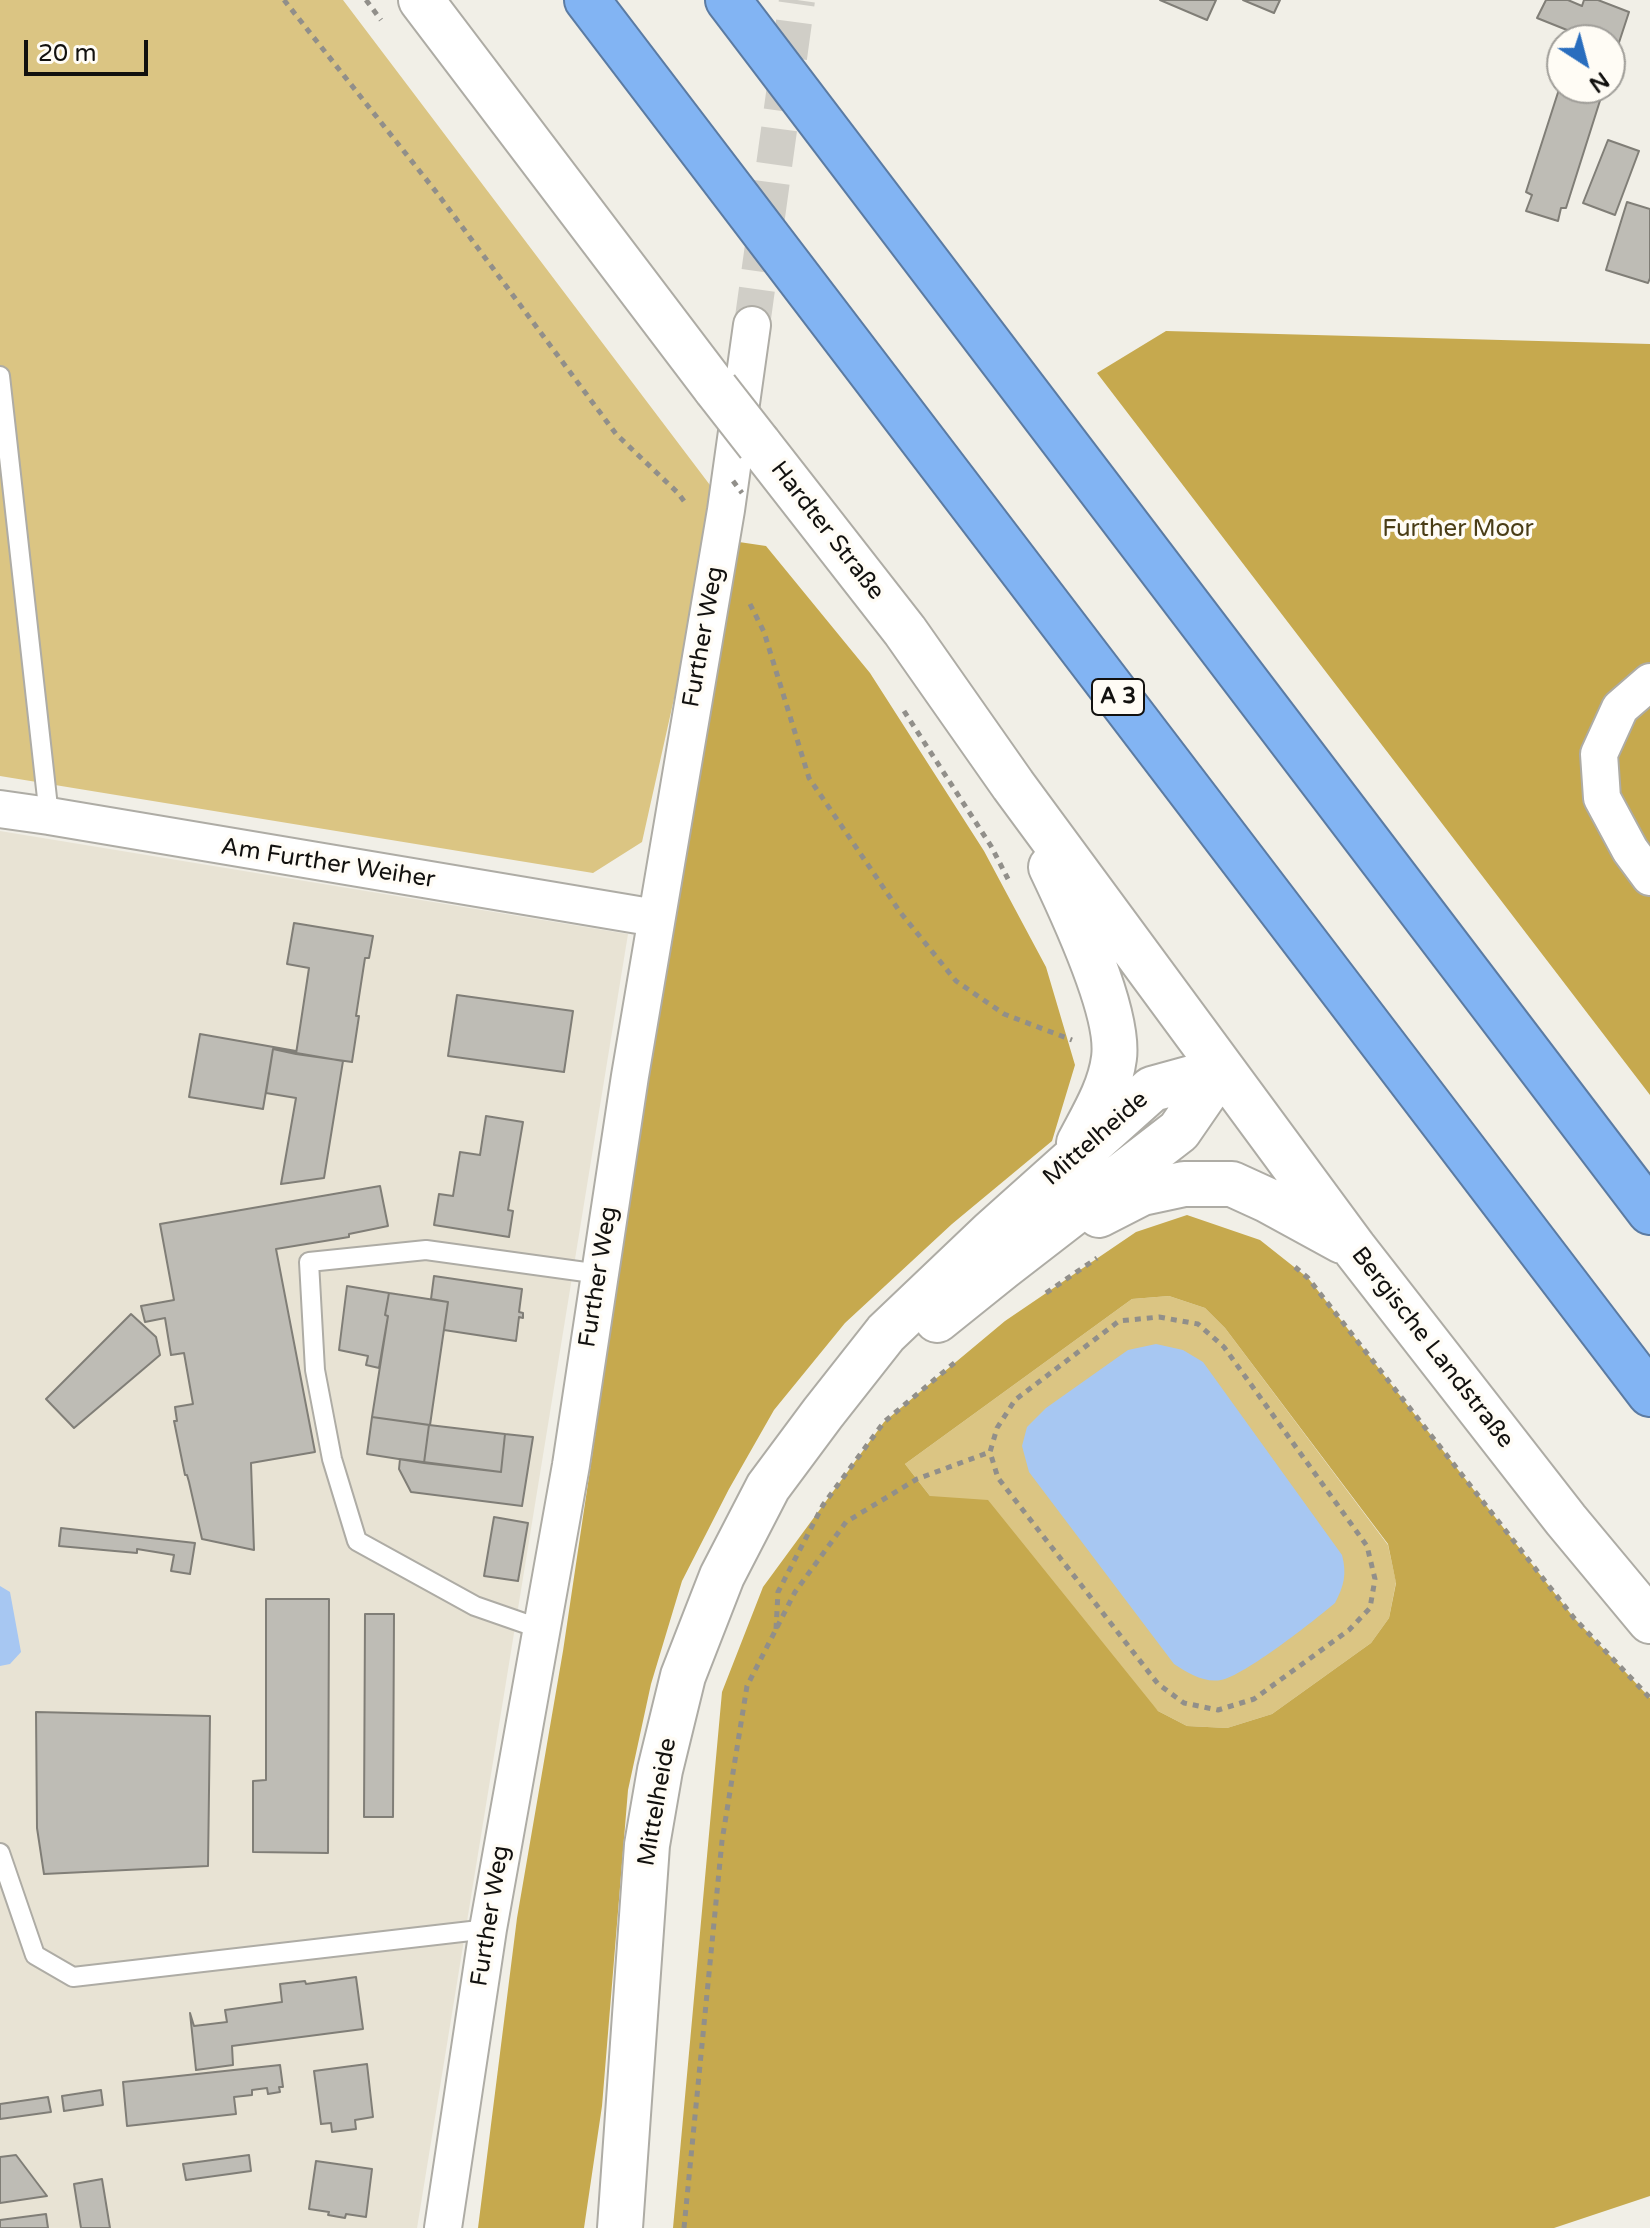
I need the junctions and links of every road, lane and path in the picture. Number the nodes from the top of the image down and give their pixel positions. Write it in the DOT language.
graph roads {
  1 [pos="284,0"];
  2 [pos="421,0"];
  3 [pos="587,0"];
  4 [pos="728,0"];
  5 [pos="752,325"];
  6 [pos="0,376"];
  7 [pos="720,545"];
  8 [pos="1650,682"];
  9 [pos="901,706"];
  10 [pos="1013,785"];
  11 [pos="0,809"];
  12 [pos="49,816"];
  13 [pos="1650,877"];
  14 [pos="1013,887"];
  15 [pos="656,918"];
  16 [pos="1114,1057"];
  17 [pos="1221,1070"];
  18 [pos="1068,1164"];
  19 [pos="1650,1212"];
  20 [pos="1354,1248"];
  21 [pos="1110,1249"];
  22 [pos="1284,1259"];
  23 [pos="1003,1267"];
  24 [pos="600,1274"];
  25 [pos="1044,1294"];
  26 [pos="969,1351"];
  27 [pos="1650,1394"];
  28 [pos="823,1413"];
  29 [pos="990,1452"];
  30 [pos="1650,1621"];
  31 [pos="541,1629"];
  32 [pos="776,1629"];
  33 [pos="1650,1698"];
  34 [pos="0,1853"];
  35 [pos="488,1929"];
  36 [pos="443,2228"];
  37 [pos="620,2228"];
  38 [pos="684,2228"];
  1 -- 7 [label="path"];
  2 -- 10 [label="main road, Hardter Straße, bridge"];
  3 -- 27 [label="highway, A 3"];
  4 -- 19 [label="highway"];
  5 -- 7 [label="street, Further Weg"];
  6 -- 12 [label="lane"];
  7 -- 15 [label="street, Further Weg"];
  7 -- 16 [label="path"];
  8 -- 13 [label="street"];
  9 -- 14 [label="path"];
  10 -- 16 [label="main road"];
  10 -- 17 [label="main road, Hardter Straße"];
  11 -- 12 [label="street, Am Further Weiher"];
  12 -- 15 [label="street, Am Further Weiher"];
  15 -- 24 [label="street, Further Weg"];
  16 -- 18 [label="main road"];
  17 -- 18 [label="main road, Mittelheide"];
  17 -- 20 [label="main road, Bergische Landstraße"];
  17 -- 23 [label="main road, Mittelheide"];
  18 -- 28 [label="main road, Mittelheide"];
  20 -- 23 [label="main road"];
  20 -- 30 [label="main road, Bergische Landstraße"];
  21 -- 25 [label="path"];
  22 -- 33 [label="path"];
  23 -- 28 [label="main road, Mittelheide"];
  24 -- 31 [label="street, Further Weg"];
  24 -- 31 [label="lane"];
  26 -- 32 [label="path"];
  28 -- 37 [label="main road, Mittelheide"];
  29 -- 29 [label="path"];
  29 -- 32 [label="path"];
  31 -- 35 [label="street, Further Weg"];
  32 -- 38 [label="path"];
  34 -- 35 [label="lane"];
  35 -- 36 [label="street, Further Weg"];
}
